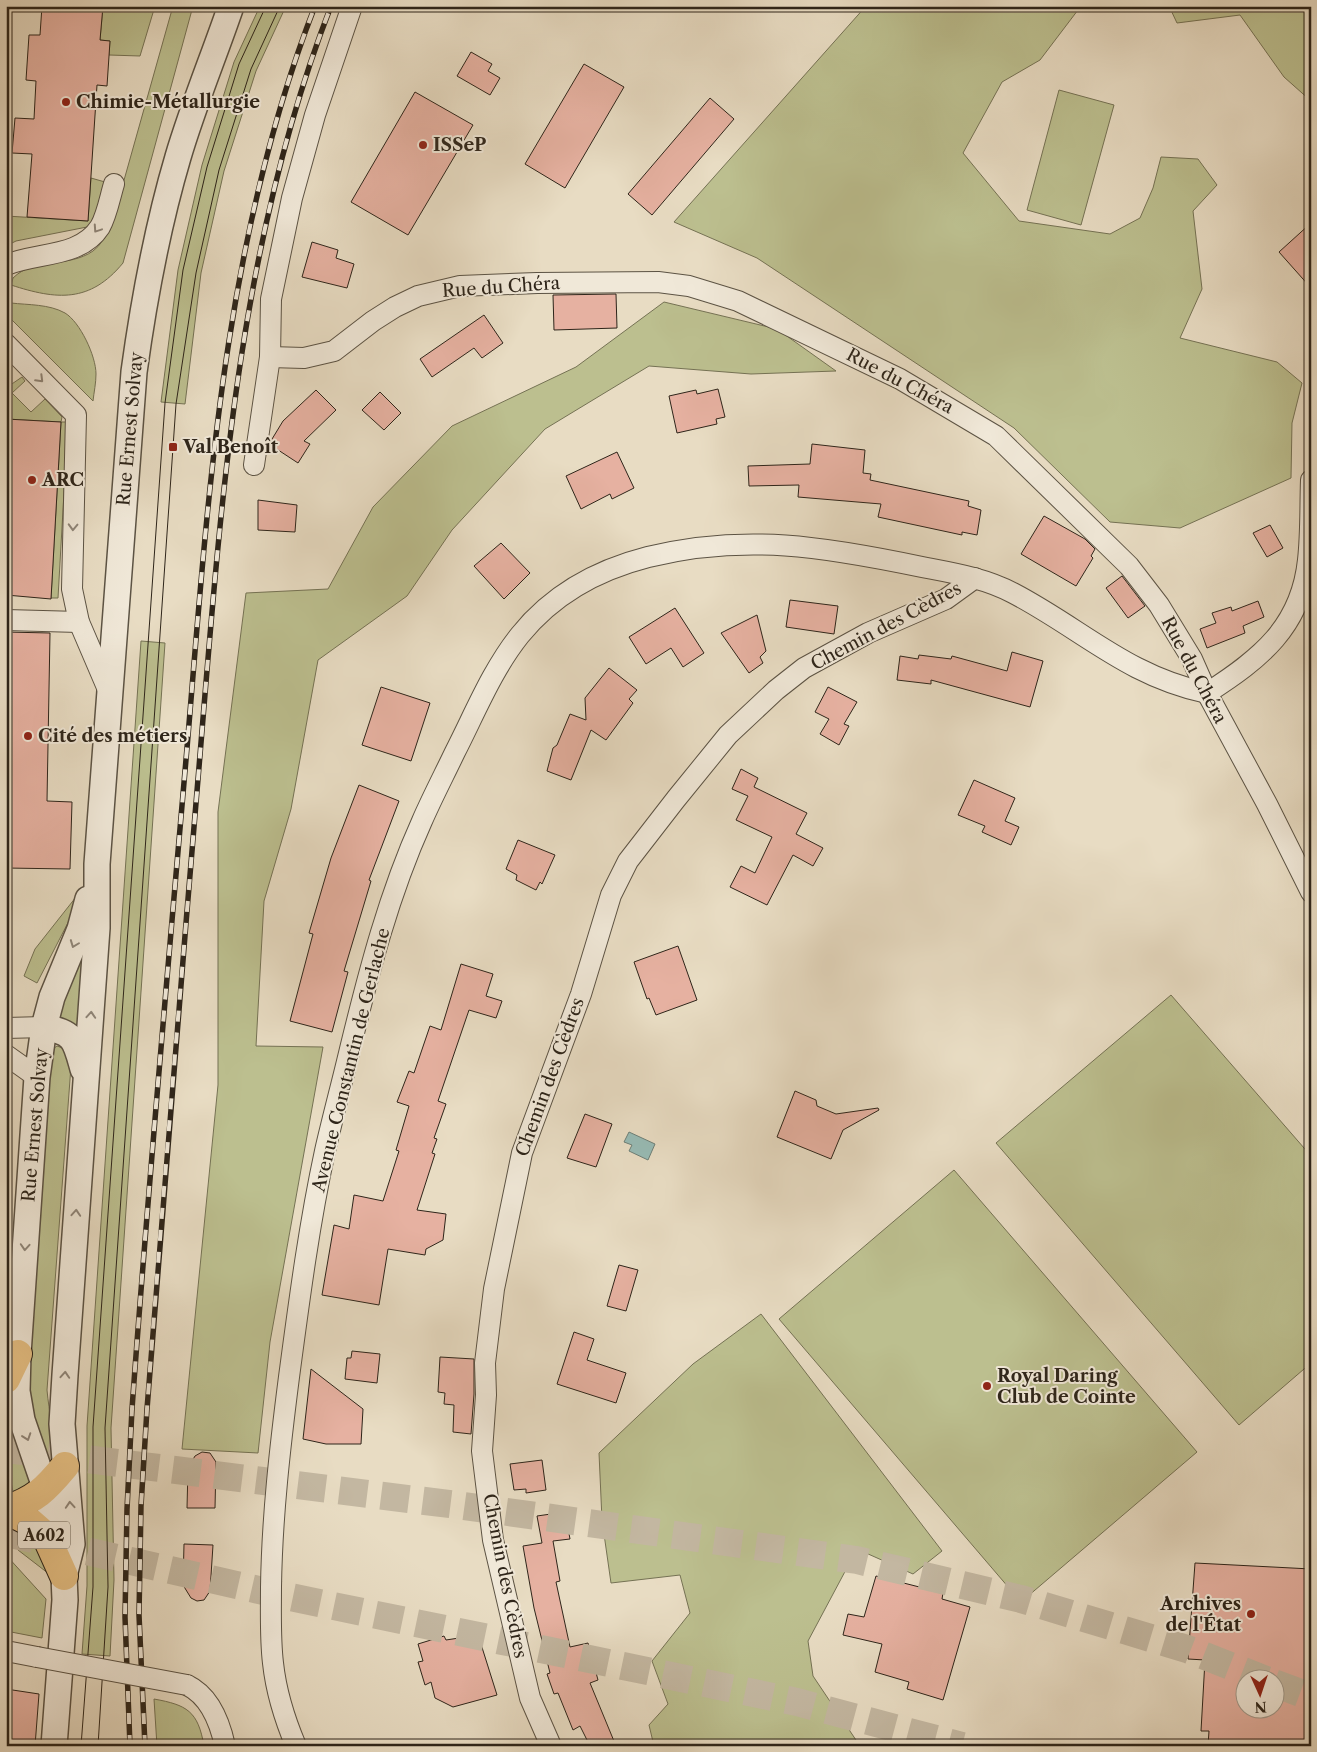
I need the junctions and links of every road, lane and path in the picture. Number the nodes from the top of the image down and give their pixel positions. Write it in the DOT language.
graph roads {
  1 [pos="231,6"];
  2 [pos="352,6"];
  3 [pos="114,184"];
  4 [pos="6,265"];
  5 [pos="6,344"];
  6 [pos="270,357"];
  7 [pos="254,465"];
  8 [pos="1311,480"];
  9 [pos="975,578"];
  10 [pos="6,620"];
  11 [pos="79,622"];
  12 [pos="109,692"];
  13 [pos="1207,693"];
  14 [pos="97,864"];
  15 [pos="1311,892"];
  16 [pos="44,1027"];
  17 [pos="6,1028"];
  18 [pos="6,1055"];
  19 [pos="37,1077"];
  20 [pos="86,1081"];
  21 [pos="18,1354"];
  22 [pos="6,1379"];
  23 [pos="65,1466"];
  24 [pos="46,1490"];
  25 [pos="6,1510"];
  26 [pos="64,1576"];
  27 [pos="6,1651"];
  28 [pos="54,1746"];
  29 [pos="225,1746"];
  30 [pos="296,1746"];
  31 [pos="551,1746"];
  1 -- 12 [label="street, Rue Ernest Solvay"];
  2 -- 6 [label="street"];
  3 -- 4 [label="street, one-way"];
  5 -- 11 [label="street, one-way"];
  6 -- 7 [label="street"];
  6 -- 13 [label="street, Rue du Chéra"];
  8 -- 13 [label="street"];
  9 -- 13 [label="street, Avenue Constantin de Gerlache"];
  9 -- 30 [label="street, Avenue Constantin de Gerlache"];
  9 -- 31 [label="street, Chemin des Cèdres"];
  10 -- 11 [label="street"];
  11 -- 12 [label="street"];
  12 -- 14 [label="street, Rue Ernest Solvay"];
  13 -- 15 [label="street, Rue du Chéra"];
  14 -- 16 [label="street, Rue Ernest Solvay, one-way"];
  20 -- 14 [label="street, Rue Ernest Solvay, one-way"];
  16 -- 17 [label="street"];
  16 -- 19 [label="street, Rue Ernest Solvay"];
  16 -- 20 [label="street, Rue Ernest Solvay"];
  18 -- 19 [label="street"];
  19 -- 21 [label="street, Rue Ernest Solvay, one-way"];
  23 -- 20 [label="street, Rue Ernest Solvay, one-way"];
  21 -- 22 [label="highway"];
  21 -- 24 [label="street, Rue Ernest Solvay, one-way"];
  23 -- 24 [label="highway, A602"];
  26 -- 23 [label="street, Rue Ernest Solvay, one-way"];
  24 -- 25 [label="highway, A602"];
  24 -- 26 [label="street, Rue Ernest Solvay"];
  25 -- 26 [label="highway, A602"];
  26 -- 28 [label="street, Rue Ernest Solvay"];
  27 -- 29 [label="street, bridge"];
}
